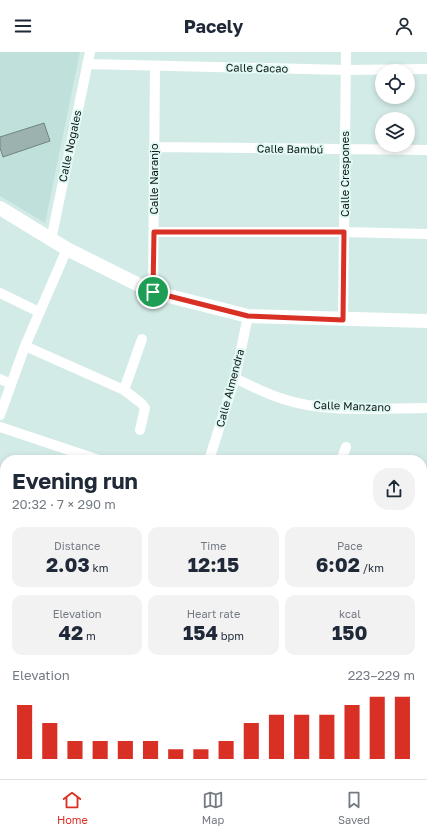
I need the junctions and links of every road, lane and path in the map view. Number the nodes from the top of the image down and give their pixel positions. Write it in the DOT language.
graph roads {
  1 [pos="90,52"];
  2 [pos="346,52"];
  3 [pos="87,64"];
  4 [pos="155,67"];
  5 [pos="346,70"];
  6 [pos="427,70"];
  7 [pos="154,147"];
  8 [pos="345,149"];
  9 [pos="427,150"];
  10 [pos="0,208"];
  11 [pos="154,232"];
  12 [pos="344,232"];
  13 [pos="427,234"];
  14 [pos="51,240"];
  15 [pos="67,249"];
  16 [pos="153,292"];
  17 [pos="0,293"];
  18 [pos="39,312"];
  19 [pos="248,316"];
  20 [pos="343,320"];
  21 [pos="427,321"];
  22 [pos="142,339"];
  23 [pos="25,346"];
  24 [pos="235,378"];
  25 [pos="0,379"];
  26 [pos="11,384"];
  27 [pos="124,390"];
  28 [pos="427,408"];
  29 [pos="0,415"];
  30 [pos="0,427"];
  31 [pos="140,430"];
  32 [pos="346,447"];
  33 [pos="84,455"];
  34 [pos="211,455"];
  35 [pos="343,455"];
  1 -- 3 [label="street, Calle Nogales"];
  2 -- 5 [label="street, Calle Crespones"];
  3 -- 4 [label="street, Calle Cacao"];
  3 -- 14 [label="street, Calle Nogales"];
  4 -- 5 [label="street, Calle Cacao"];
  4 -- 7 [label="street, Calle Naranjo"];
  5 -- 6 [label="street, Calle Cacao"];
  5 -- 8 [label="street, Calle Crespones"];
  7 -- 8 [label="street, Calle Bambú"];
  7 -- 11 [label="street, Calle Naranjo"];
  8 -- 9 [label="street, Calle Bambú"];
  8 -- 12 [label="street, Calle Crespones"];
  10 -- 14 [label="street"];
  11 -- 12 [label="street"];
  11 -- 16 [label="street, Calle Naranjo"];
  12 -- 13 [label="street"];
  12 -- 20 [label="street, Calle Crespones"];
  14 -- 15 [label="street"];
  15 -- 16 [label="street"];
  15 -- 18 [label="street"];
  16 -- 19 [label="street"];
  17 -- 18 [label="street"];
  18 -- 23 [label="street"];
  19 -- 20 [label="street"];
  19 -- 24 [label="street, Calle Almendra"];
  20 -- 21 [label="street"];
  22 -- 27 [label="street"];
  23 -- 26 [label="street"];
  23 -- 27 [label="street"];
  24 -- 28 [label="street, Calle Manzano"];
  24 -- 34 [label="street, Calle Almendra"];
  25 -- 26 [label="street"];
  26 -- 29 [label="street"];
  27 -- 31 [label="street"];
  30 -- 33 [label="street"];
  32 -- 35 [label="street"];
}
